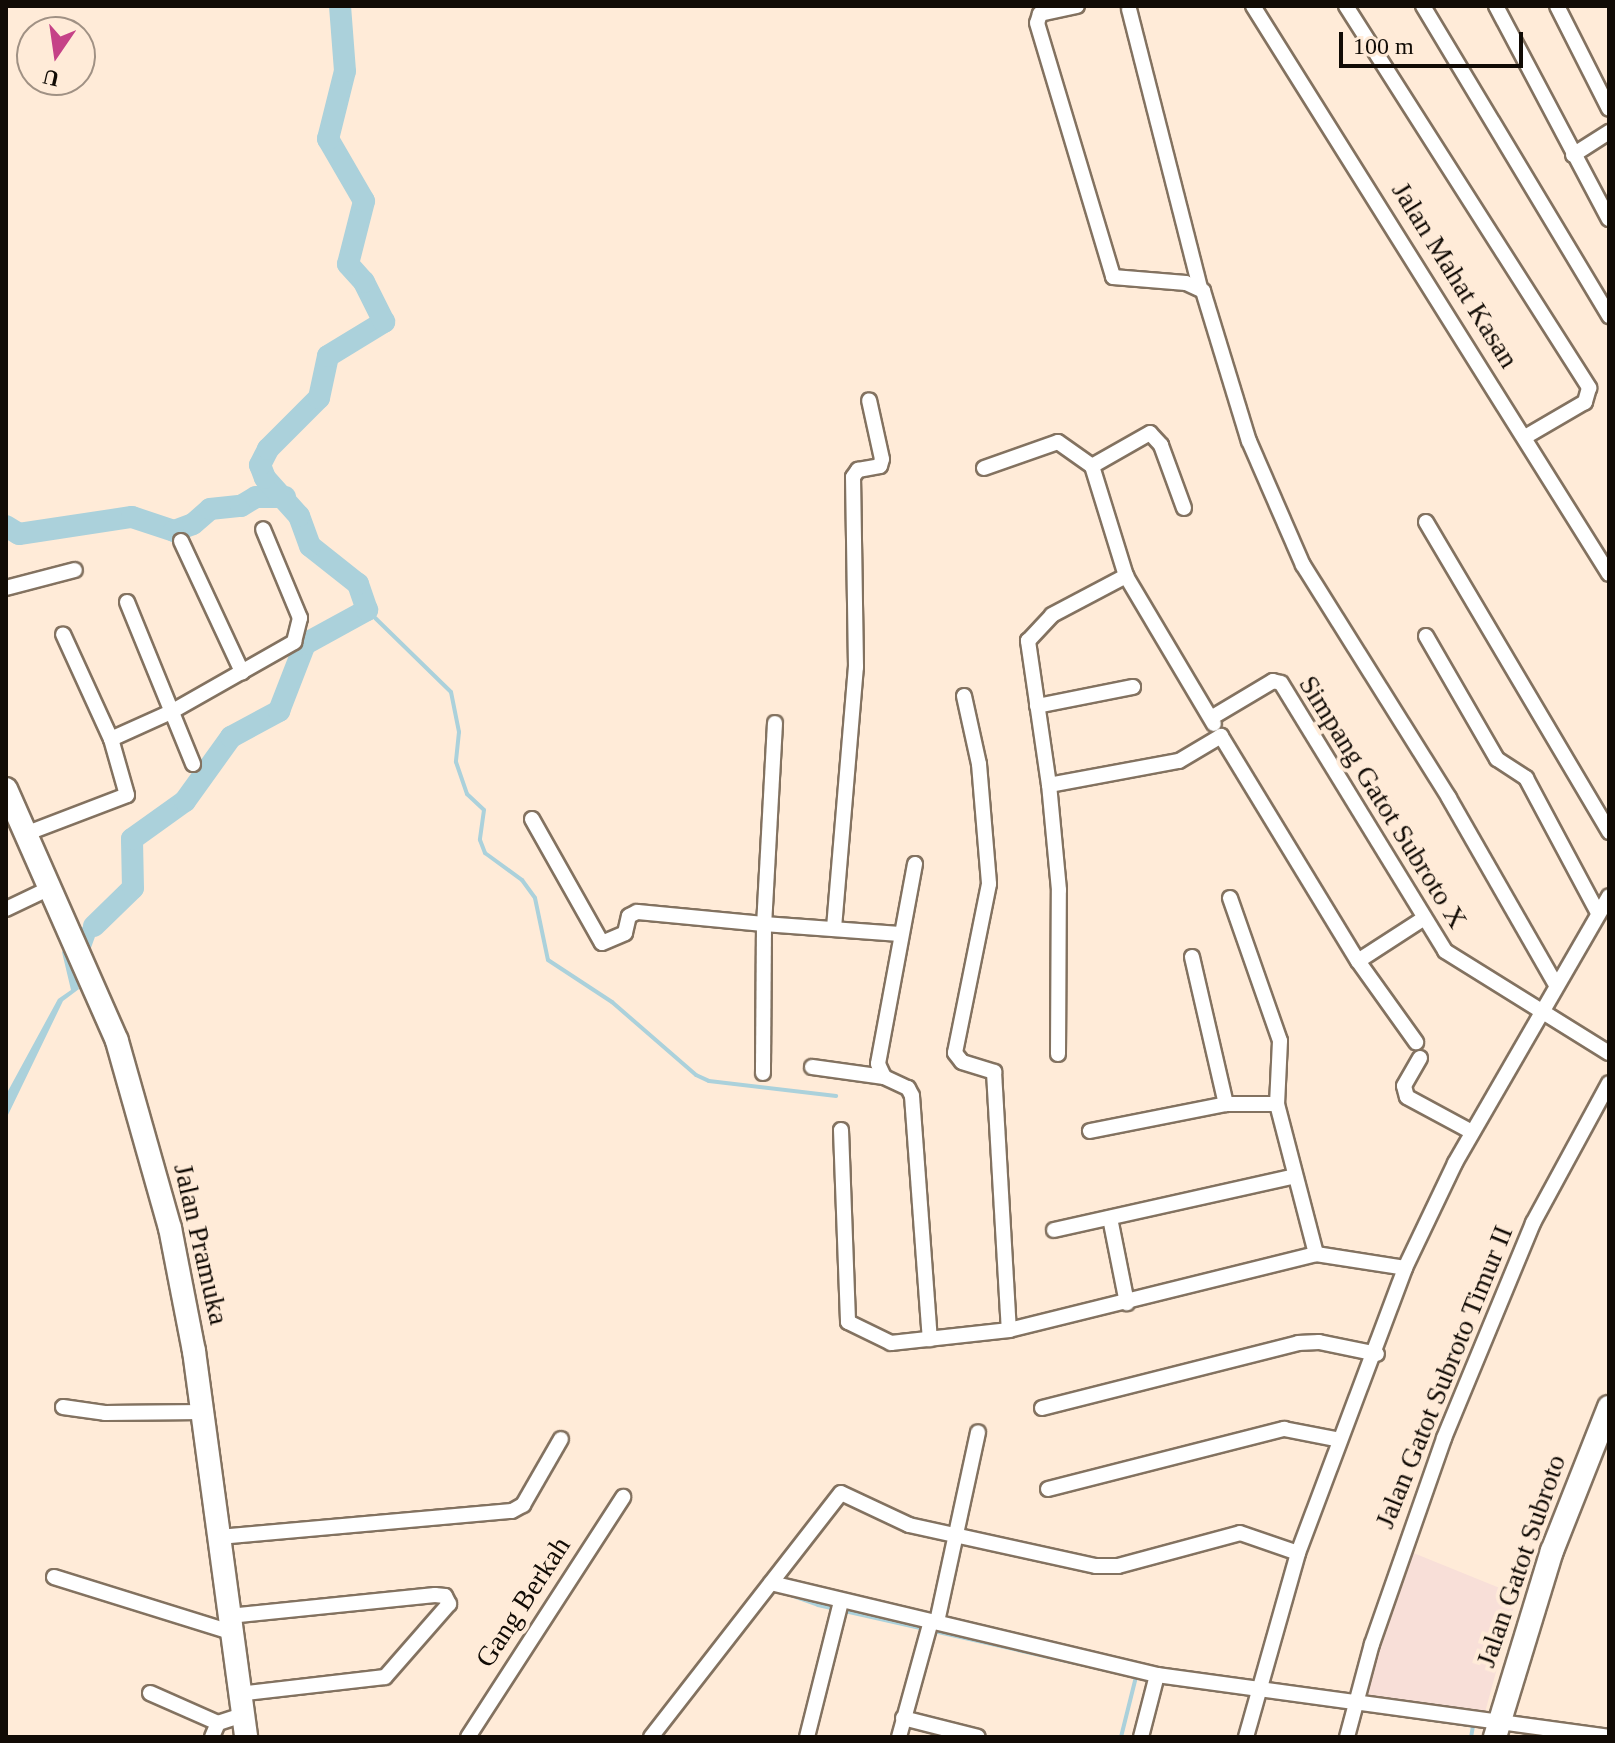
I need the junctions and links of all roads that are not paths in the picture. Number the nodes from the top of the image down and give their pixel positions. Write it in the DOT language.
graph roads {
  1 [pos="1077,6"];
  2 [pos="1145,6"];
  3 [pos="1253,6"];
  4 [pos="1346,6"];
  5 [pos="1423,6"];
  6 [pos="1496,6"];
  7 [pos="1557,6"];
  8 [pos="1128,8"];
  9 [pos="1609,109"];
  10 [pos="1609,132"];
  11 [pos="1573,155"];
  12 [pos="1609,219"];
  13 [pos="1193,283"];
  14 [pos="1609,316"];
  15 [pos="869,400"];
  16 [pos="1525,437"];
  17 [pos="1092,466"];
  18 [pos="984,468"];
  19 [pos="1184,508"];
  20 [pos="1426,522"];
  21 [pos="263,529"];
  22 [pos="181,541"];
  23 [pos="75,570"];
  24 [pos="1609,574"];
  25 [pos="1126,576"];
  26 [pos="6,588"];
  27 [pos="127,602"];
  28 [pos="63,634"];
  29 [pos="1426,636"];
  30 [pos="242,672"];
  31 [pos="1133,687"];
  32 [pos="964,696"];
  33 [pos="1037,706"];
  34 [pos="171,712"];
  35 [pos="1211,718"];
  36 [pos="775,723"];
  37 [pos="1221,736"];
  38 [pos="111,739"];
  39 [pos="193,764"];
  40 [pos="1049,785"];
  41 [pos="6,789"];
  42 [pos="532,819"];
  43 [pos="1609,832"];
  44 [pos="25,834"];
  45 [pos="915,864"];
  46 [pos="48,889"];
  47 [pos="1609,896"];
  48 [pos="1230,898"];
  49 [pos="6,909"];
  50 [pos="1598,913"];
  51 [pos="1423,919"];
  52 [pos="764,924"];
  53 [pos="834,928"];
  54 [pos="900,934"];
  55 [pos="1192,957"];
  56 [pos="1358,961"];
  57 [pos="1555,983"];
  58 [pos="1538,1013"];
  59 [pos="1416,1042"];
  60 [pos="1609,1053"];
  61 [pos="1058,1054"];
  62 [pos="1420,1058"];
  63 [pos="812,1067"];
  64 [pos="763,1073"];
  65 [pos="884,1077"];
  66 [pos="1609,1083"];
  67 [pos="1226,1104"];
  68 [pos="1277,1104"];
  69 [pos="841,1130"];
  70 [pos="1090,1131"];
  71 [pos="1472,1132"];
  72 [pos="1295,1176"];
  73 [pos="1110,1218"];
  74 [pos="1054,1230"];
  75 [pos="1316,1254"];
  76 [pos="1405,1268"];
  77 [pos="1127,1303"];
  78 [pos="1009,1330"];
  79 [pos="930,1339"];
  80 [pos="1377,1354"];
  81 [pos="63,1407"];
  82 [pos="1609,1407"];
  83 [pos="1042,1408"];
  84 [pos="203,1412"];
  85 [pos="978,1432"];
  86 [pos="561,1439"];
  87 [pos="1340,1440"];
  88 [pos="1048,1489"];
  89 [pos="623,1497"];
  90 [pos="956,1536"];
  91 [pos="219,1537"];
  92 [pos="1298,1553"];
  93 [pos="54,1577"];
  94 [pos="771,1583"];
  95 [pos="840,1608"];
  96 [pos="230,1624"];
  97 [pos="931,1626"];
  98 [pos="1157,1679"];
  99 [pos="150,1693"];
  100 [pos="1260,1697"];
  101 [pos="1355,1707"];
  102 [pos="242,1715"];
  103 [pos="903,1718"];
  104 [pos="215,1730"];
  105 [pos="1496,1730"];
  106 [pos="1546,1733"];
  107 [pos="468,1737"];
  108 [pos="651,1737"];
  109 [pos="807,1737"];
  110 [pos="899,1737"];
  111 [pos="978,1737"];
  112 [pos="1141,1737"];
  113 [pos="1246,1737"];
  114 [pos="1347,1737"];
  115 [pos="1608,1737"];
  1 -- 13 [label="street"];
  2 -- 8 [label="street"];
  3 -- 16 [label="street, Jalan Mahat Kasan"];
  4 -- 16 [label="street"];
  5 -- 14 [label="street"];
  6 -- 11 [label="street"];
  7 -- 9 [label="street"];
  8 -- 13 [label="street"];
  10 -- 11 [label="street"];
  11 -- 12 [label="street"];
  13 -- 57 [label="street"];
  15 -- 53 [label="street"];
  16 -- 24 [label="street, Jalan Mahat Kasan"];
  17 -- 18 [label="street"];
  17 -- 19 [label="street"];
  17 -- 25 [label="street"];
  20 -- 43 [label="street"];
  21 -- 30 [label="street"];
  22 -- 30 [label="street"];
  23 -- 26 [label="street"];
  25 -- 33 [label="street"];
  25 -- 35 [label="street"];
  27 -- 34 [label="street"];
  28 -- 38 [label="street"];
  29 -- 50 [label="street"];
  30 -- 34 [label="street"];
  31 -- 33 [label="street"];
  32 -- 78 [label="street"];
  33 -- 40 [label="street"];
  34 -- 38 [label="street"];
  34 -- 39 [label="street"];
  35 -- 37 [label="street"];
  35 -- 51 [label="street, Simpang Gatot Subroto X"];
  36 -- 52 [label="street"];
  37 -- 40 [label="street"];
  37 -- 56 [label="street"];
  38 -- 44 [label="street"];
  40 -- 61 [label="street"];
  41 -- 44 [label="main road, Jalan Pramuka"];
  42 -- 52 [label="street"];
  44 -- 46 [label="main road, Jalan Pramuka"];
  45 -- 54 [label="street"];
  46 -- 49 [label="street"];
  46 -- 84 [label="main road, Jalan Pramuka"];
  47 -- 50 [label="street"];
  48 -- 68 [label="street"];
  50 -- 57 [label="street"];
  51 -- 56 [label="street"];
  51 -- 58 [label="street, Simpang Gatot Subroto X"];
  52 -- 53 [label="street"];
  52 -- 64 [label="street"];
  53 -- 54 [label="street"];
  54 -- 65 [label="street"];
  55 -- 67 [label="street"];
  56 -- 59 [label="street"];
  57 -- 58 [label="street"];
  58 -- 60 [label="street, Simpang Gatot Subroto X"];
  58 -- 71 [label="street"];
  62 -- 71 [label="street"];
  63 -- 65 [label="street"];
  65 -- 79 [label="street"];
  66 -- 101 [label="street, Jalan Gatot Subroto Timur II"];
  67 -- 68 [label="street"];
  67 -- 70 [label="street"];
  68 -- 72 [label="street"];
  69 -- 79 [label="street"];
  71 -- 76 [label="street"];
  72 -- 73 [label="street"];
  72 -- 75 [label="street"];
  73 -- 74 [label="street"];
  73 -- 77 [label="street"];
  75 -- 76 [label="street"];
  75 -- 77 [label="street"];
  76 -- 80 [label="street"];
  77 -- 78 [label="street"];
  78 -- 79 [label="street"];
  80 -- 83 [label="street"];
  80 -- 87 [label="street"];
  81 -- 84 [label="street"];
  82 -- 105 [label="main road, Jalan Gatot Subroto"];
  84 -- 91 [label="main road, Jalan Pramuka"];
  85 -- 90 [label="street"];
  86 -- 91 [label="street"];
  87 -- 88 [label="street"];
  87 -- 92 [label="street"];
  89 -- 107 [label="street, Gang Berkah"];
  90 -- 92 [label="street"];
  90 -- 94 [label="street"];
  90 -- 97 [label="street"];
  91 -- 96 [label="main road, Jalan Pramuka"];
  92 -- 100 [label="street"];
  93 -- 96 [label="street"];
  94 -- 95 [label="street"];
  94 -- 108 [label="street"];
  95 -- 97 [label="street"];
  95 -- 109 [label="street"];
  96 -- 102 [label="main road, Jalan Pramuka"];
  96 -- 102 [label="street"];
  97 -- 98 [label="street"];
  97 -- 103 [label="street"];
  98 -- 100 [label="street"];
  98 -- 112 [label="street"];
  99 -- 104 [label="street"];
  100 -- 101 [label="street"];
  100 -- 113 [label="street"];
  101 -- 105 [label="street"];
  101 -- 114 [label="street, Jalan Gatot Subroto Timur II"];
  102 -- 104 [label="street"];
  103 -- 110 [label="street"];
  103 -- 111 [label="street"];
  105 -- 106 [label="street"];
  106 -- 115 [label="street"];
}
